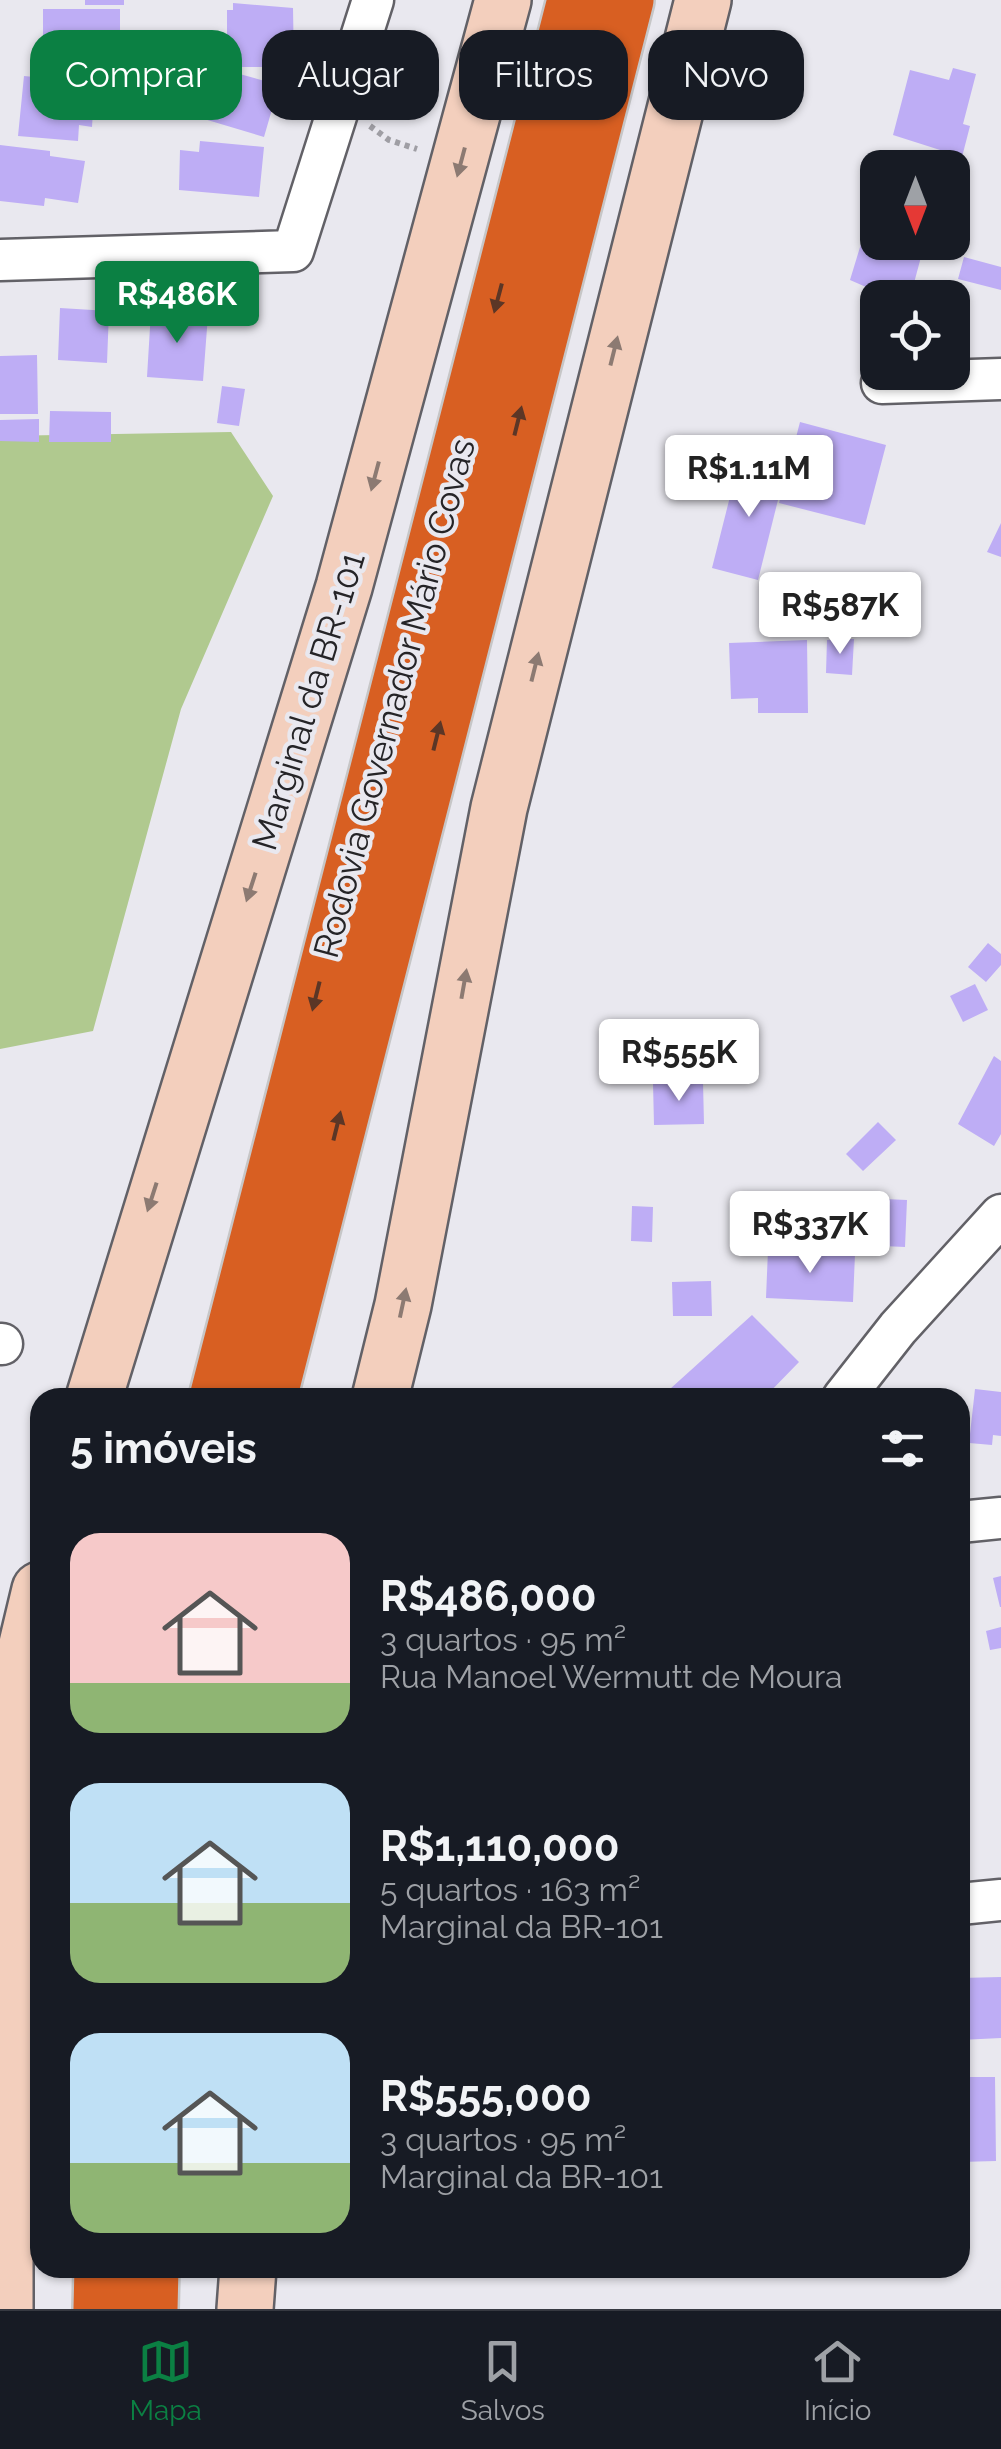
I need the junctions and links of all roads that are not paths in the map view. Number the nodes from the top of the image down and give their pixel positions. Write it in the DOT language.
graph roads {
  1 [pos="373,0"];
  2 [pos="503,0"];
  3 [pos="575,0"];
  4 [pos="626,0"];
  5 [pos="703,0"];
  6 [pos="0,260"];
  7 [pos="1001,378"];
  8 [pos="970,379"];
  9 [pos="1001,1216"];
  10 [pos="97,1388"];
  11 [pos="220,1388"];
  12 [pos="271,1388"];
  13 [pos="382,1388"];
  14 [pos="851,1388"];
  15 [pos="1001,1518"];
  16 [pos="970,1521"];
  17 [pos="30,1629"];
  18 [pos="15,1794"];
  19 [pos="1001,1900"];
  20 [pos="970,1903"];
  21 [pos="102,2278"];
  22 [pos="151,2278"];
  23 [pos="247,2278"];
  24 [pos="5,2309"];
  25 [pos="101,2309"];
  26 [pos="150,2309"];
  27 [pos="245,2309"];
  1 -- 6 [label="street"];
  2 -- 10 [label="main road, Marginal da BR-101, one-way"];
  3 -- 11 [label="highway, Rodovia Governador Mário Covas, one-way"];
  12 -- 4 [label="highway, Rodovia Governador Mário Covas, one-way"];
  13 -- 5 [label="main road, one-way"];
  7 -- 8 [label="street"];
  9 -- 14 [label="street"];
  15 -- 16 [label="street"];
  17 -- 18 [label="main road"];
  18 -- 24 [label="main road"];
  19 -- 20 [label="street"];
  21 -- 25 [label="highway"];
  22 -- 26 [label="highway"];
  23 -- 27 [label="main road"];
}
